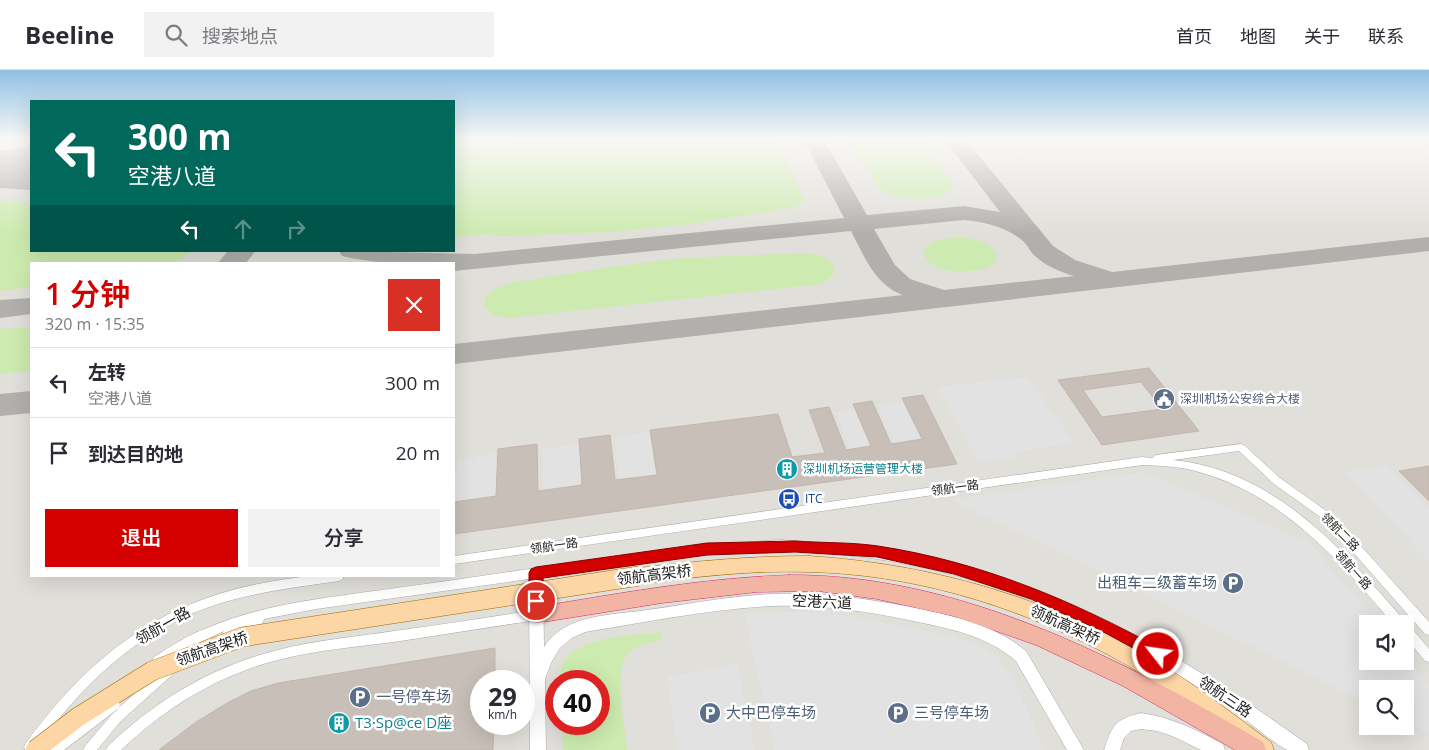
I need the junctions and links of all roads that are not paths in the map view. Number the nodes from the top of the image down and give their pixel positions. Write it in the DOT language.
graph roads {
  1 [pos="1142,461"];
  2 [pos="455,560"];
  3 [pos="536,573"];
  4 [pos="333,577"];
  5 [pos="300,606"];
  6 [pos="537,615"];
  7 [pos="1392,615"];
  8 [pos="1429,630"];
  9 [pos="242,636"];
  10 [pos="1414,640"];
  11 [pos="1429,657"];
  12 [pos="537,683"];
  13 [pos="28,750"];
  14 [pos="35,750"];
  15 [pos="55,750"];
  16 [pos="64,750"];
  17 [pos="88,750"];
  18 [pos="112,750"];
  19 [pos="538,750"];
  20 [pos="1076,750"];
  21 [pos="1112,750"];
  22 [pos="1216,750"];
  23 [pos="1255,750"];
  24 [pos="1263,750"];
  25 [pos="1301,750"];
  1 -- 2 [label="street, 领航一路"];
  1 -- 7 [label="street, 领航一路"];
  1 -- 8 [label="street, 领航二路"];
  3 -- 5 [label="street"];
  3 -- 6 [label="street"];
  3 -- 25 [label="street, 领航三路"];
  4 -- 13 [label="street, 领航一路"];
  5 -- 16 [label="street"];
  5 -- 17 [label="street"];
  6 -- 12 [label="street"];
  6 -- 18 [label="street"];
  6 -- 23 [label="highway"];
  9 -- 14 [label="main road, 领航高架桥, bridge"];
  9 -- 15 [label="street, bridge"];
  9 -- 24 [label="main road, 领航高架桥, bridge"];
  10 -- 11 [label="street"];
  12 -- 19 [label="street"];
  12 -- 20 [label="street, 空港六道"];
  21 -- 22 [label="street"];
}
